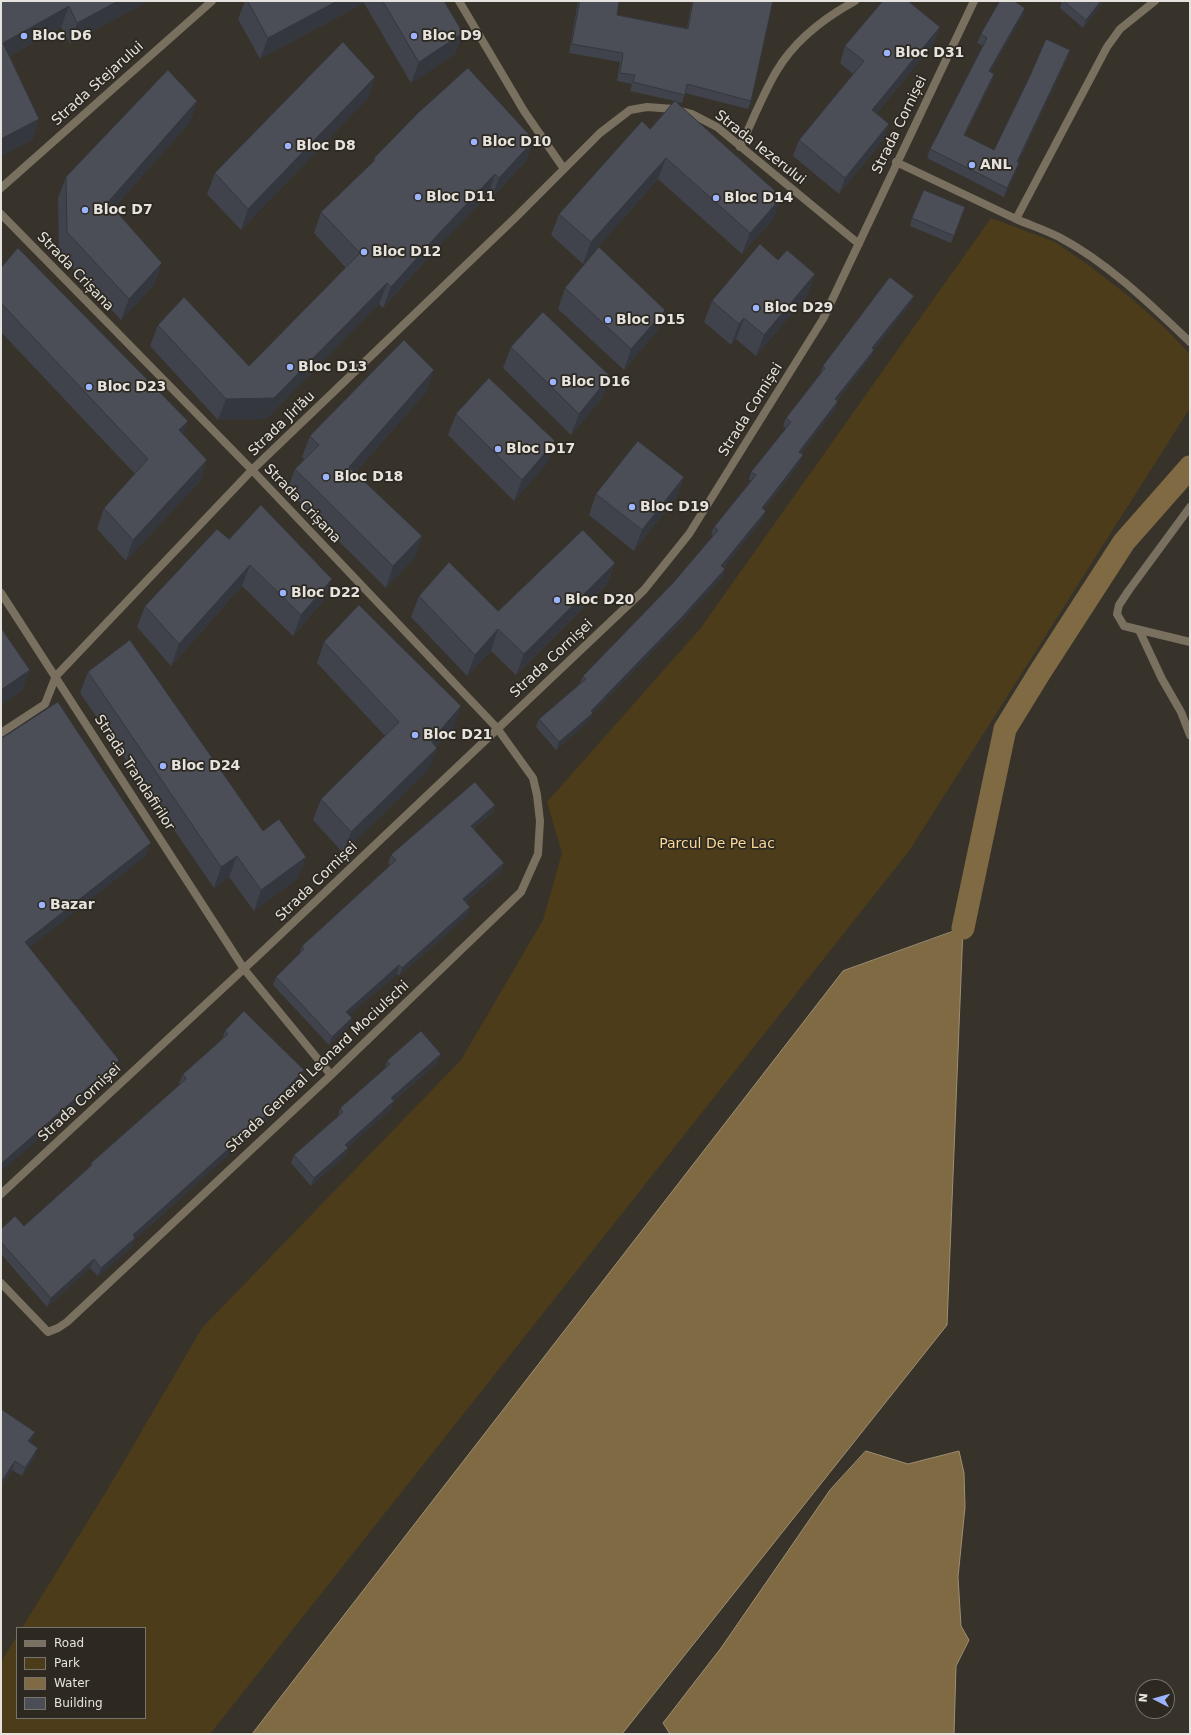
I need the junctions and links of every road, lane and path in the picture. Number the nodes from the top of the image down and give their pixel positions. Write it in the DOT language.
graph roads {
  1 [pos="212,1"];
  2 [pos="459,1"];
  3 [pos="855,1"];
  4 [pos="974,1"];
  5 [pos="1154,1"];
  6 [pos="630,110"];
  7 [pos="740,147"];
  8 [pos="896,162"];
  9 [pos="564,169"];
  10 [pos="1,188"];
  11 [pos="1,214"];
  12 [pos="1016,219"];
  13 [pos="859,244"];
  14 [pos="1190,342"];
  15 [pos="252,470"];
  16 [pos="1190,507"];
  17 [pos="1,593"];
  18 [pos="1139,630"];
  19 [pos="1190,642"];
  20 [pos="56,676"];
  21 [pos="497,728"];
  22 [pos="1,733"];
  23 [pos="1190,735"];
  24 [pos="244,969"];
  25 [pos="331,1075"];
  26 [pos="1,1194"];
  27 [pos="1,1283"];
  1 -- 10 [label="street, Strada Stejarului"];
  2 -- 9 [label="street"];
  3 -- 7 [label="street"];
  4 -- 8 [label="street, Strada Cornișei"];
  5 -- 12 [label="street"];
  6 -- 7 [label="street, Strada Iezerului"];
  6 -- 9 [label="street, Strada Jirlău"];
  7 -- 13 [label="street, Strada Iezerului"];
  8 -- 12 [label="street"];
  8 -- 13 [label="street, Strada Cornișei"];
  9 -- 15 [label="street, Strada Jirlău"];
  11 -- 15 [label="street, Strada Crișana"];
  12 -- 14 [label="street"];
  13 -- 21 [label="street, Strada Cornișei"];
  15 -- 20 [label="street, Strada Jirlău"];
  15 -- 21 [label="street, Strada Crișana"];
  16 -- 18 [label="street"];
  17 -- 20 [label="street, Strada Trandafirilor"];
  18 -- 19 [label="street"];
  18 -- 23 [label="street"];
  20 -- 22 [label="street, Strada Jirlău"];
  20 -- 24 [label="street, Strada Trandafirilor"];
  21 -- 24 [label="street, Strada Cornișei"];
  21 -- 25 [label="street, Strada General Leonard Mociulschi"];
  24 -- 25 [label="street, Strada Trandafirilor"];
  24 -- 26 [label="street, Strada Cornișei"];
  25 -- 27 [label="street, Strada General Leonard Mociulschi"];
}
